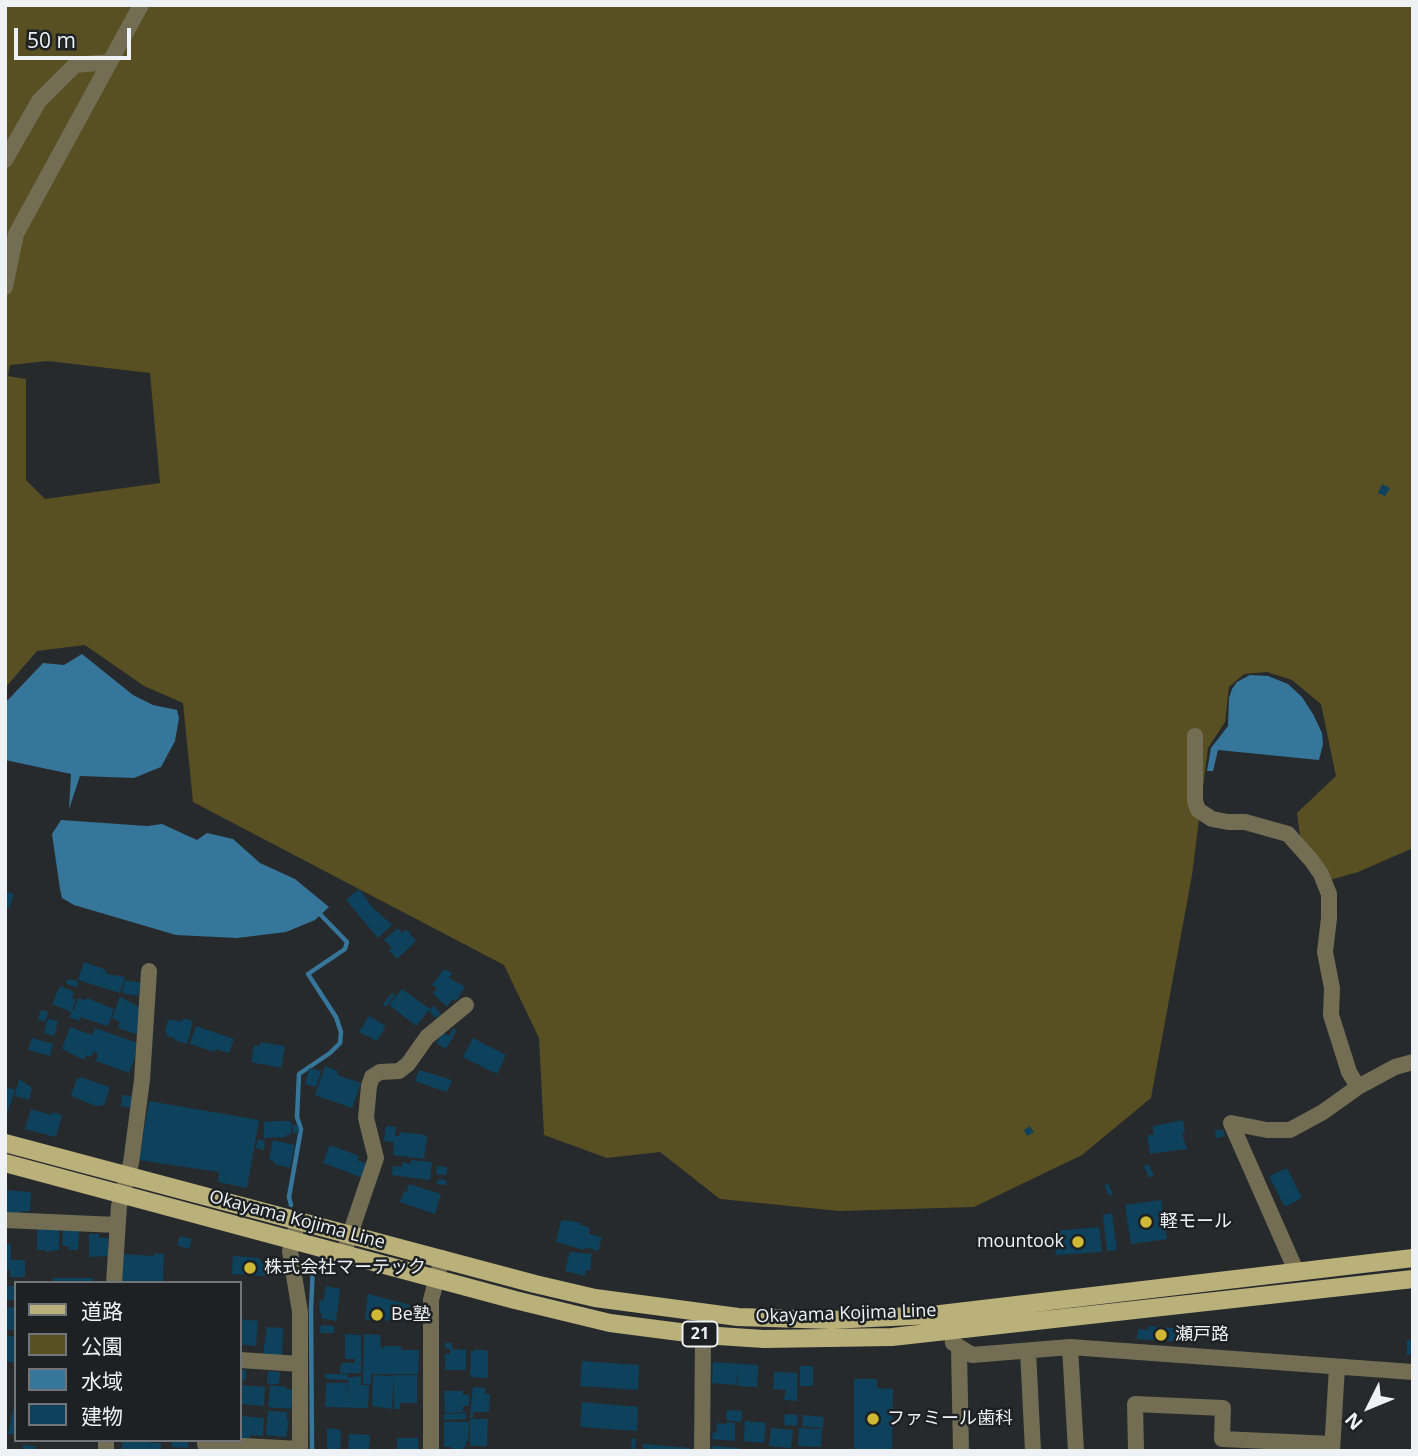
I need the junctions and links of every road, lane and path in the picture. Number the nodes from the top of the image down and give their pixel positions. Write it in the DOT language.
graph roads {
  1 [pos="141,5"];
  2 [pos="109,62"];
  3 [pos="5,160"];
  4 [pos="5,287"];
  5 [pos="1195,736"];
  6 [pos="149,971"];
  7 [pos="466,1005"];
  8 [pos="1413,1062"];
  9 [pos="1359,1087"];
  10 [pos="5,1143"];
  11 [pos="5,1163"];
  12 [pos="128,1176"];
  13 [pos="122,1194"];
  14 [pos="5,1220"];
  15 [pos="298,1221"];
  16 [pos="117,1225"];
  17 [pos="351,1234"];
  18 [pos="292,1240"];
  19 [pos="343,1255"];
  20 [pos="443,1258"];
  21 [pos="1413,1258"];
  22 [pos="1297,1273"];
  23 [pos="1268,1276"];
  24 [pos="436,1278"];
  25 [pos="1413,1279"];
  26 [pos="114,1281"];
  27 [pos="1267,1296"];
  28 [pos="932,1315"];
  29 [pos="952,1332"];
  30 [pos="931,1334"];
  31 [pos="703,1335"];
  32 [pos="1070,1347"];
  33 [pos="959,1349"];
  34 [pos="1028,1350"];
  35 [pos="242,1360"];
  36 [pos="300,1364"];
  37 [pos="1337,1367"];
  38 [pos="1413,1372"];
  39 [pos="205,1442"];
  40 [pos="1332,1447"];
  41 [pos="431,1451"];
  42 [pos="702,1451"];
  43 [pos="961,1451"];
  44 [pos="1033,1451"];
  45 [pos="1076,1451"];
  46 [pos="1136,1451"];
  1 -- 2 [label="street"];
  2 -- 3 [label="street"];
  2 -- 4 [label="street"];
  5 -- 9 [label="street"];
  6 -- 12 [label="street"];
  7 -- 17 [label="street"];
  8 -- 9 [label="street"];
  9 -- 22 [label="street"];
  10 -- 12 [label="main road, Okayama Kojima Line / 21"];
  11 -- 13 [label="main road, Okayama Kojima Line / 21"];
  12 -- 13 [label="street"];
  12 -- 15 [label="main road, Okayama Kojima Line / 21"];
  13 -- 16 [label="street"];
  13 -- 18 [label="main road, Okayama Kojima Line / 21"];
  14 -- 16 [label="street"];
  15 -- 17 [label="main road, Okayama Kojima Line / 21"];
  15 -- 18 [label="street"];
  16 -- 26 [label="street"];
  17 -- 19 [label="street"];
  17 -- 20 [label="main road, Okayama Kojima Line / 21"];
  18 -- 19 [label="main road, Okayama Kojima Line / 21"];
  18 -- 36 [label="street"];
  19 -- 24 [label="main road, Okayama Kojima Line / 21"];
  20 -- 24 [label="street"];
  20 -- 28 [label="main road, Okayama Kojima Line / 21"];
  21 -- 22 [label="main road, Okayama Kojima Line / 21"];
  22 -- 23 [label="main road, Okayama Kojima Line / 21"];
  23 -- 27 [label="main road"];
  23 -- 28 [label="main road, Okayama Kojima Line / 21"];
  24 -- 31 [label="main road, Okayama Kojima Line / 21"];
  24 -- 41 [label="street"];
  25 -- 27 [label="main road, Okayama Kojima Line / 21"];
  27 -- 29 [label="main road, Okayama Kojima Line / 21"];
  28 -- 30 [label="main road"];
  29 -- 30 [label="main road, Okayama Kojima Line / 21"];
  29 -- 33 [label="street"];
  30 -- 31 [label="main road, Okayama Kojima Line / 21"];
  31 -- 42 [label="street"];
  32 -- 34 [label="street"];
  32 -- 37 [label="street"];
  32 -- 45 [label="street"];
  33 -- 34 [label="street"];
  33 -- 43 [label="street"];
  34 -- 44 [label="street"];
  35 -- 36 [label="street"];
  36 -- 39 [label="street"];
  37 -- 38 [label="street"];
  37 -- 40 [label="street"];
  40 -- 46 [label="street"];
}
